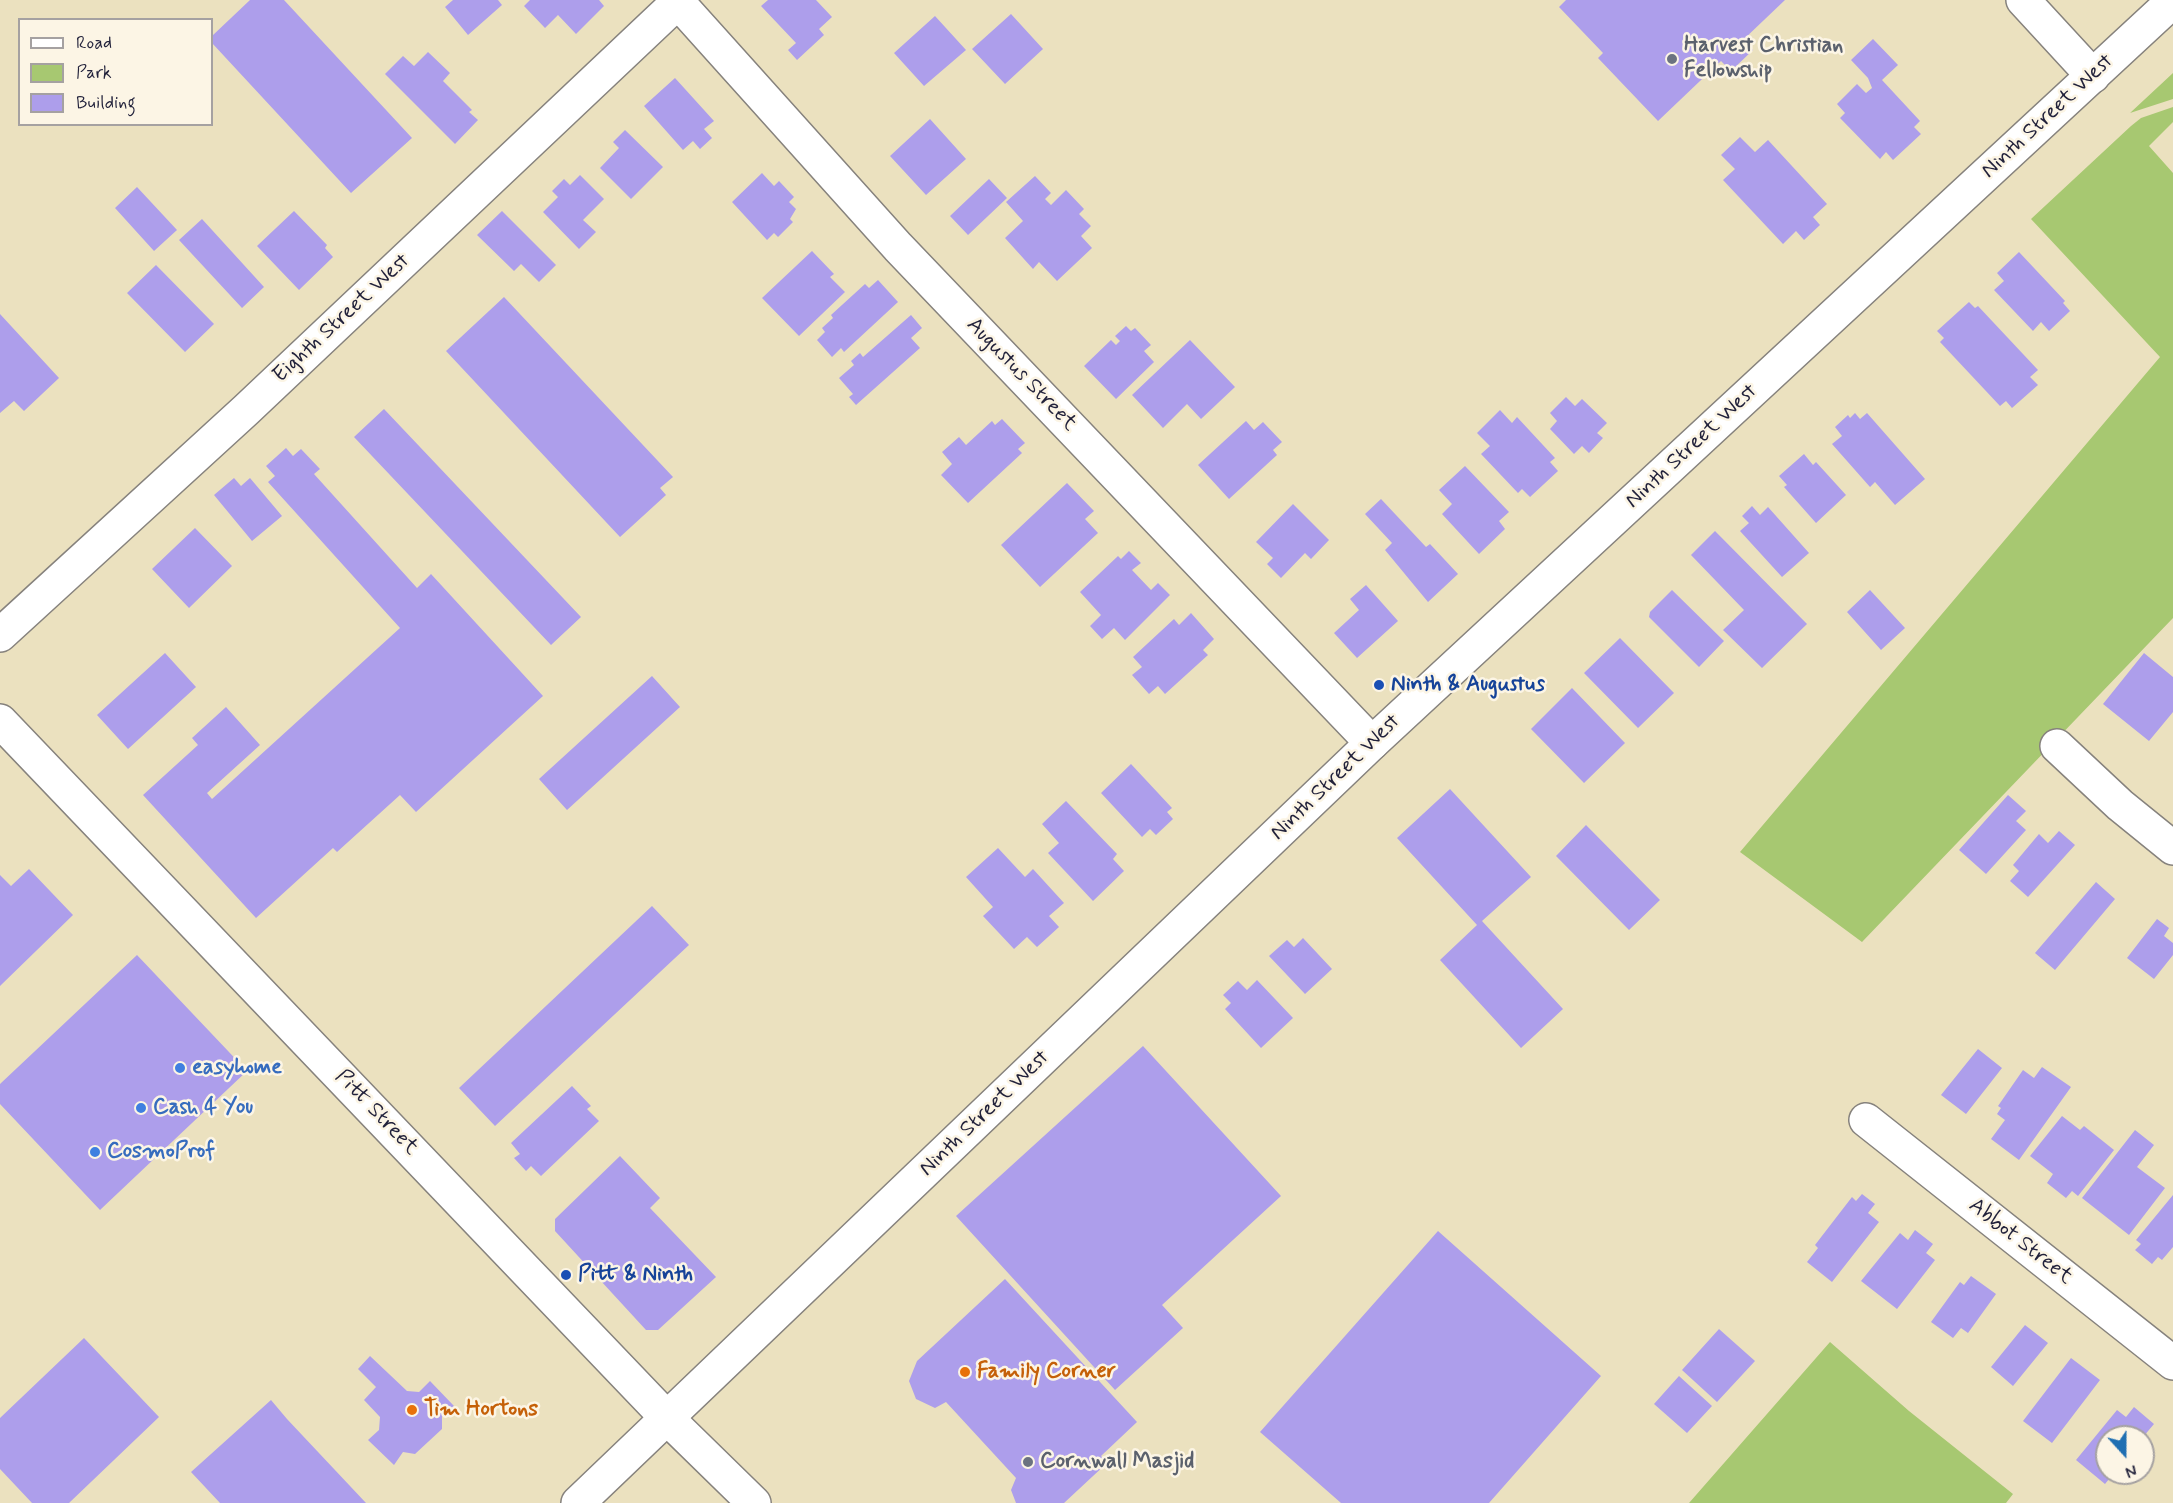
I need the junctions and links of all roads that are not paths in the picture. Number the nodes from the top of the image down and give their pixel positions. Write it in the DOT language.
graph roads {
  1 [pos="2023,0"];
  2 [pos="678,1"];
  3 [pos="2173,1"];
  4 [pos="2093,76"];
  5 [pos="0,634"];
  6 [pos="0,721"];
  7 [pos="1372,743"];
  8 [pos="2057,746"];
  9 [pos="2173,848"];
  10 [pos="1866,1120"];
  11 [pos="2173,1363"];
  12 [pos="667,1418"];
  13 [pos="578,1503"];
  14 [pos="754,1503"];
  1 -- 4 [label="street"];
  2 -- 5 [label="street, Eighth Street West"];
  2 -- 7 [label="street, Augustus Street"];
  3 -- 4 [label="street, Ninth Street West"];
  4 -- 7 [label="street, Ninth Street West"];
  6 -- 12 [label="street, Pitt Street"];
  7 -- 12 [label="street, Ninth Street West"];
  8 -- 9 [label="street"];
  10 -- 11 [label="street, Abbot Street"];
  12 -- 13 [label="street, Ninth Street West"];
  12 -- 14 [label="street, Pitt Street"];
}
